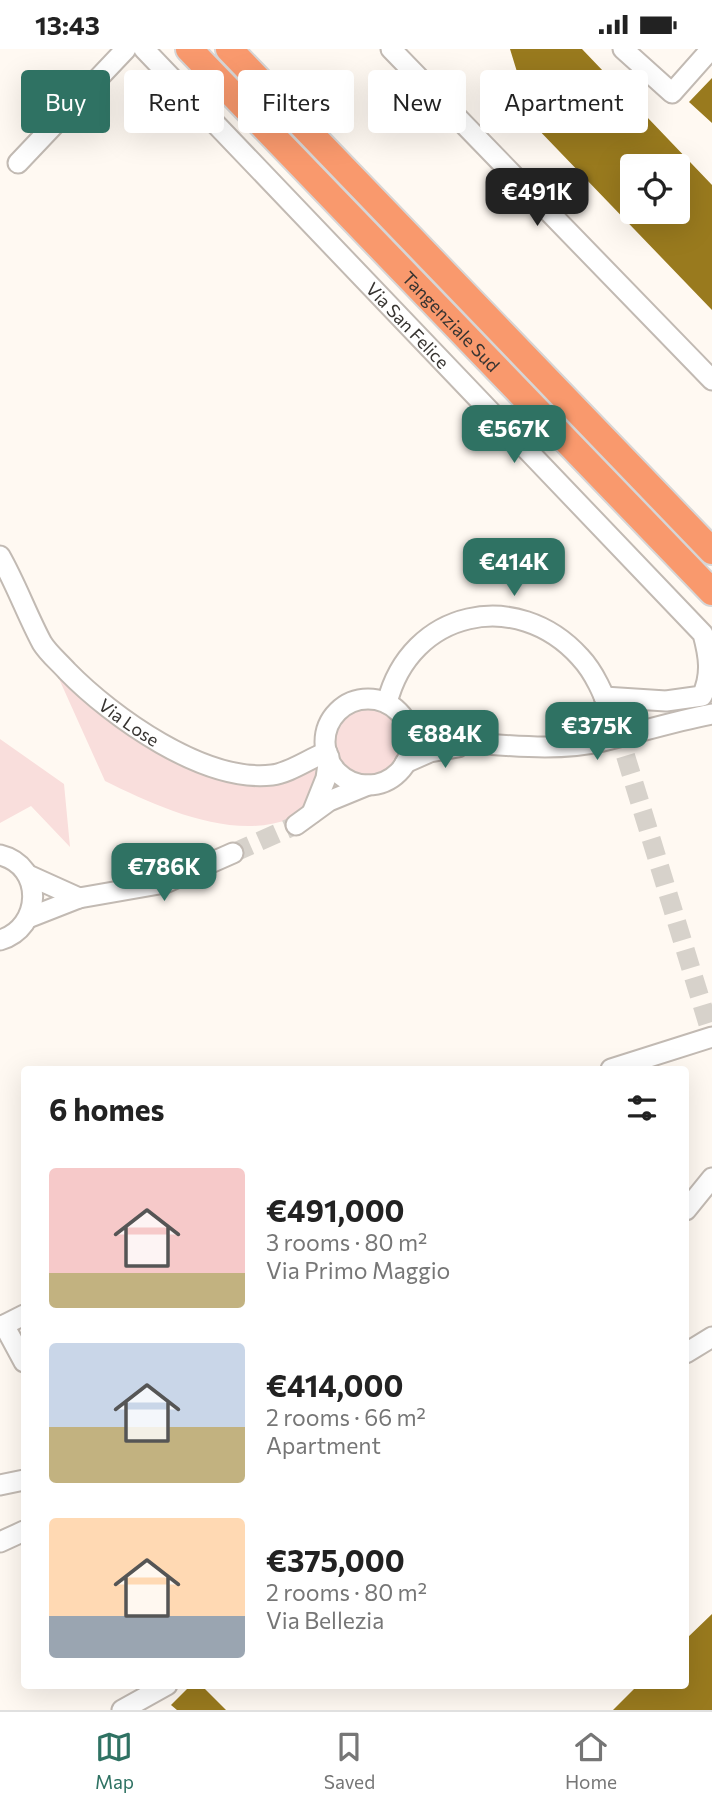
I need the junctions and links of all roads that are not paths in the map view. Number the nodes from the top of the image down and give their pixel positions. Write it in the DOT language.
graph roads {
  1 [pos="126,49"];
  2 [pos="144,49"];
  3 [pos="190,49"];
  4 [pos="229,49"];
  5 [pos="391,49"];
  6 [pos="623,49"];
  7 [pos="711,49"];
  8 [pos="18,163"];
  9 [pos="712,380"];
  10 [pos="712,551"];
  11 [pos="0,556"];
  12 [pos="712,592"];
  13 [pos="604,697"];
  14 [pos="387,703"];
  15 [pos="712,714"];
  16 [pos="409,727"];
  17 [pos="617,728"];
  18 [pos="476,744"];
  19 [pos="328,755"];
  20 [pos="405,763"];
  21 [pos="369,785"];
  22 [pos="312,813"];
  23 [pos="296,825"];
  24 [pos="233,853"];
  25 [pos="0,855"];
  26 [pos="28,875"];
  27 [pos="79,898"];
  28 [pos="29,918"];
  29 [pos="0,940"];
  30 [pos="712,1037"];
  31 [pos="620,1066"];
  32 [pos="712,1178"];
  33 [pos="689,1206"];
  34 [pos="21,1316"];
  35 [pos="2,1326"];
  36 [pos="712,1337"];
  37 [pos="689,1351"];
  38 [pos="21,1357"];
  39 [pos="21,1481"];
  40 [pos="0,1485"];
  41 [pos="21,1532"];
  42 [pos="0,1542"];
  43 [pos="142,1689"];
  44 [pos="160,1689"];
  45 [pos="122,1710"];
  1 -- 8 [label="street"];
  2 -- 13 [label="street, Via San Felice"];
  3 -- 12 [label="highway, Tangenziale Sud"];
  4 -- 10 [label="highway, Tangenziale Sud"];
  5 -- 9 [label="street"];
  6 -- 7 [label="street"];
  11 -- 19 [label="street, Via Lose"];
  13 -- 14 [label="street"];
  13 -- 17 [label="street"];
  14 -- 16 [label="street"];
  14 -- 19 [label="street"];
  15 -- 18 [label="street"];
  16 -- 18 [label="street"];
  16 -- 20 [label="street"];
  18 -- 20 [label="street"];
  19 -- 21 [label="street"];
  19 -- 22 [label="street"];
  20 -- 21 [label="street"];
  21 -- 22 [label="street"];
  22 -- 23 [label="street"];
  24 -- 27 [label="street"];
  25 -- 26 [label="street"];
  26 -- 27 [label="street"];
  26 -- 28 [label="street"];
  27 -- 28 [label="street"];
  28 -- 29 [label="street"];
  30 -- 31 [label="street"];
  32 -- 33 [label="street"];
  34 -- 35 [label="street"];
  35 -- 38 [label="street"];
  36 -- 37 [label="street"];
  39 -- 40 [label="street"];
  41 -- 42 [label="street"];
  43 -- 45 [label="street"];
  44 -- 45 [label="street"];
}
